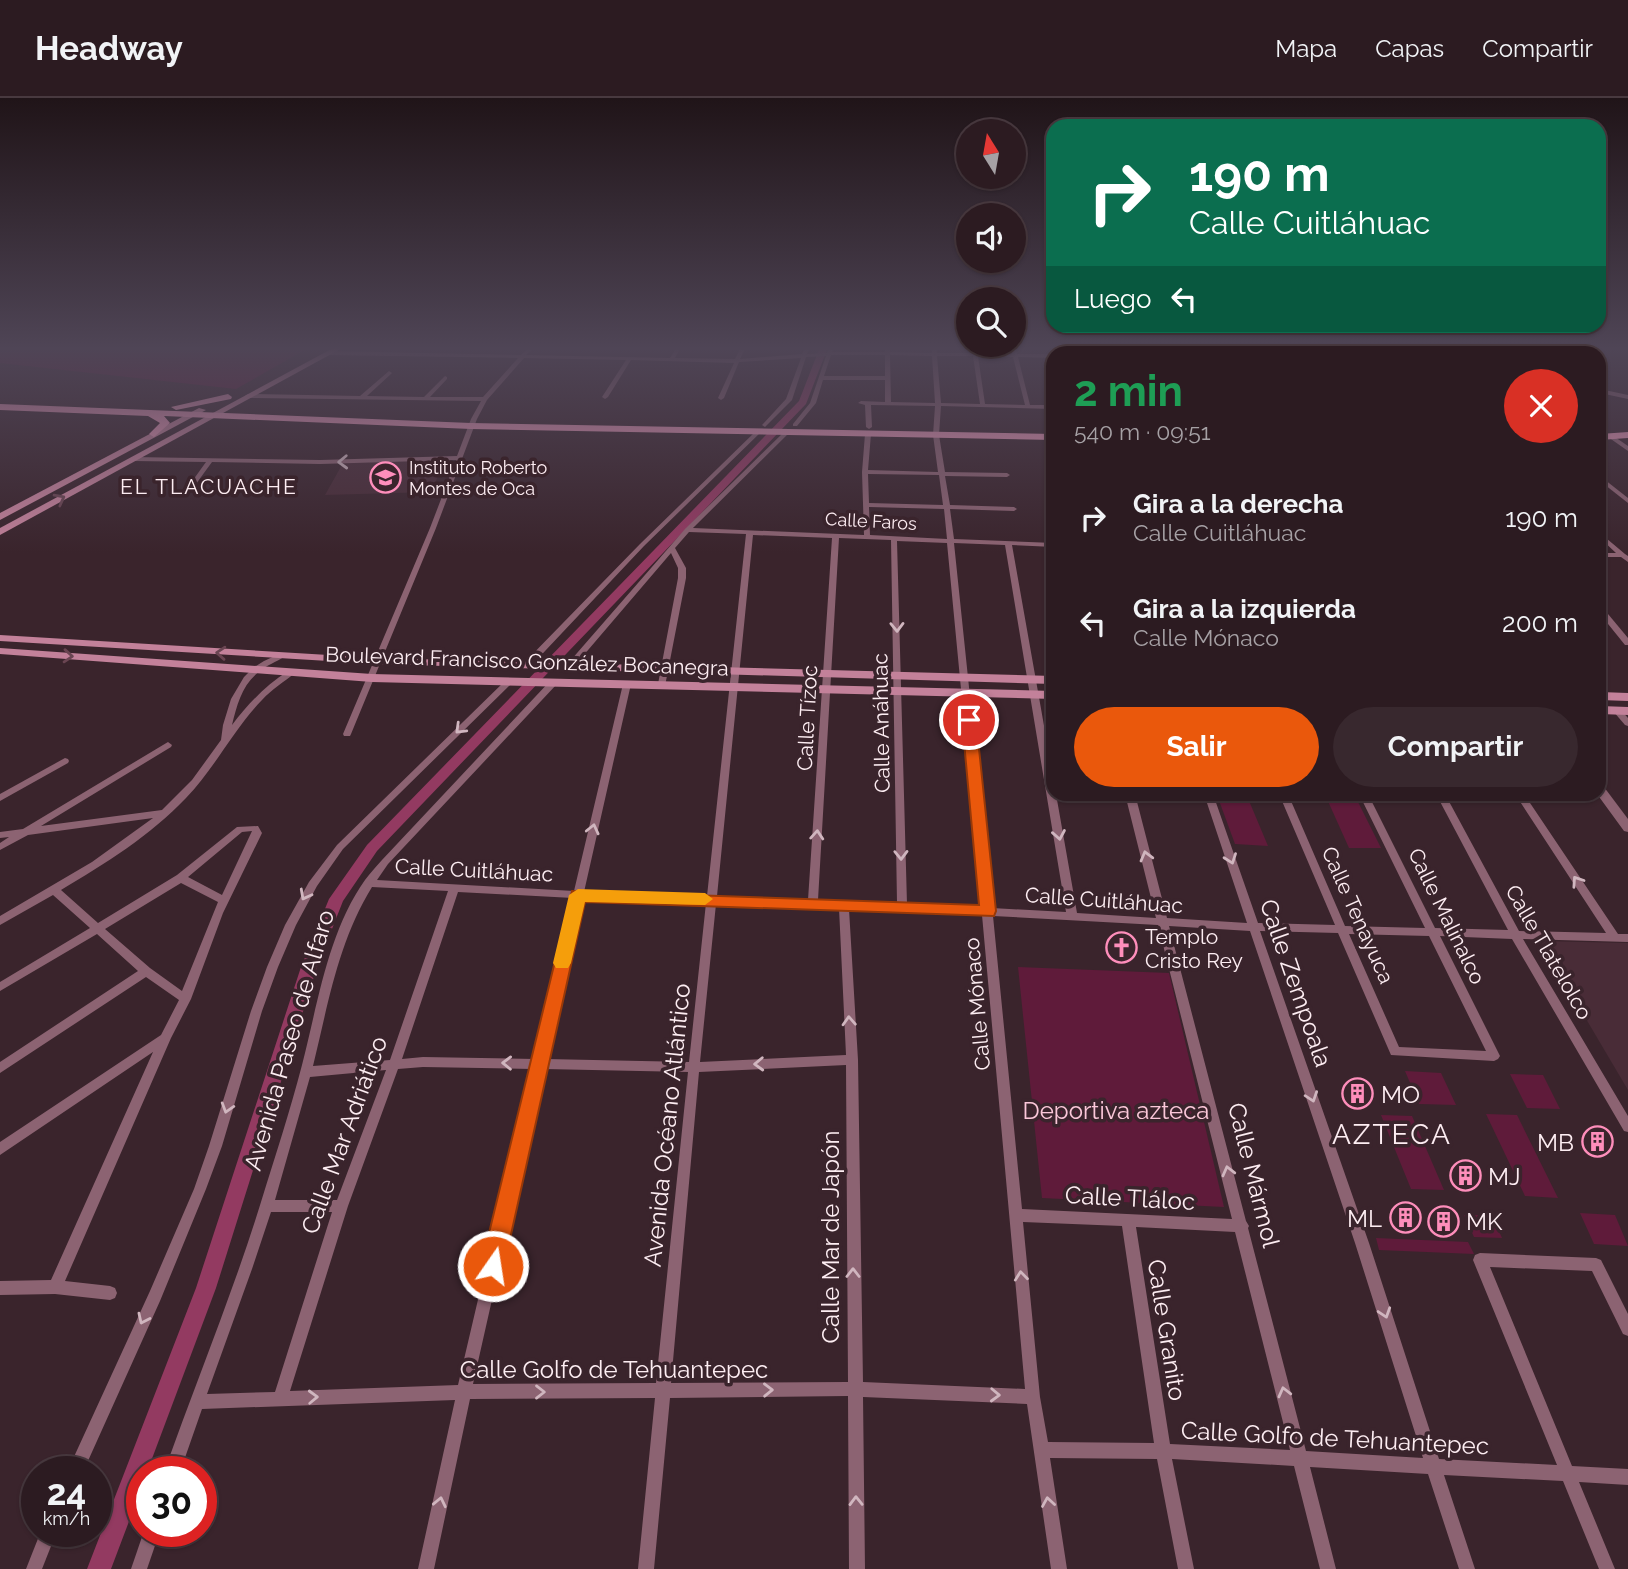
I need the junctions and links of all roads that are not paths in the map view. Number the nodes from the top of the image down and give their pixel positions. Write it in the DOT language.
graph roads {
  1 [pos="152,416"];
  2 [pos="158,416"];
  3 [pos="202,416"];
  4 [pos="227,416"];
  5 [pos="341,416"];
  6 [pos="476,416"];
  7 [pos="775,416"];
  8 [pos="800,416"];
  9 [pos="866,416"];
  10 [pos="938,416"];
  11 [pos="237,417"];
  12 [pos="191,421"];
  13 [pos="473,422"];
  14 [pos="764,428"];
  15 [pos="1628,428"];
  16 [pos="788,429"];
  17 [pos="1046,430"];
  18 [pos="1606,430"];
  19 [pos="868,431"];
  20 [pos="937,432"];
  21 [pos="154,434"];
  22 [pos="1628,435"];
  23 [pos="1606,436"];
  24 [pos="1046,437"];
  25 [pos="1606,437"];
  26 [pos="1628,449"];
  27 [pos="460,458"];
  28 [pos="133,459"];
  29 [pos="210,461"];
  30 [pos="865,472"];
  31 [pos="942,473"];
  32 [pos="1007,475"];
  33 [pos="1606,483"];
  34 [pos="191,487"];
  35 [pos="1628,501"];
  36 [pos="866,505"];
  37 [pos="947,508"];
  38 [pos="1014,509"];
  39 [pos="0,517"];
  40 [pos="687,530"];
  41 [pos="0,531"];
  42 [pos="750,533"];
  43 [pos="836,535"];
  44 [pos="867,537"];
  45 [pos="894,538"];
  46 [pos="1606,540"];
  47 [pos="951,541"];
  48 [pos="1008,543"];
  49 [pos="1046,545"];
  50 [pos="672,549"];
  51 [pos="1606,555"];
  52 [pos="1626,557"];
  53 [pos="1606,617"];
  54 [pos="0,638"];
  55 [pos="1628,643"];
  56 [pos="0,651"];
  57 [pos="281,657"];
  58 [pos="378,661"];
  59 [pos="530,666"];
  60 [pos="563,668"];
  61 [pos="254,670"];
  62 [pos="665,671"];
  63 [pos="291,673"];
  64 [pos="735,673"];
  65 [pos="827,676"];
  66 [pos="898,677"];
  67 [pos="372,678"];
  68 [pos="965,678"];
  69 [pos="1033,680"];
  70 [pos="1046,680"];
  71 [pos="514,682"];
  72 [pos="549,682"];
  73 [pos="627,684"];
  74 [pos="662,684"];
  75 [pos="734,687"];
  76 [pos="826,690"];
  77 [pos="898,692"];
  78 [pos="966,693"];
  79 [pos="1606,694"];
  80 [pos="1035,695"];
  81 [pos="1046,695"];
  82 [pos="1628,696"];
  83 [pos="1623,711"];
  84 [pos="1628,723"];
  85 [pos="347,734"];
  86 [pos="224,743"];
  87 [pos="168,745"];
  88 [pos="65,761"];
  89 [pos="1046,761"];
  90 [pos="0,798"];
  91 [pos="1606,798"];
  92 [pos="1053,801"];
  93 [pos="1132,801"];
  94 [pos="1210,801"];
  95 [pos="1286,801"];
  96 [pos="1367,801"];
  97 [pos="1444,801"];
  98 [pos="1524,801"];
  99 [pos="165,813"];
  100 [pos="1628,828"];
  101 [pos="25,832"];
  102 [pos="0,835"];
  103 [pos="0,847"];
  104 [pos="181,878"];
  105 [pos="368,883"];
  106 [pos="454,889"];
  107 [pos="54,890"];
  108 [pos="578,895"];
  109 [pos="713,899"];
  110 [pos="223,901"];
  111 [pos="813,903"];
  112 [pos="844,904"];
  113 [pos="902,907"];
  114 [pos="988,911"];
  115 [pos="1072,917"];
  116 [pos="0,921"];
  117 [pos="1164,923"];
  118 [pos="98,926"];
  119 [pos="1255,927"];
  120 [pos="1342,931"];
  121 [pos="1433,933"];
  122 [pos="1515,934"];
  123 [pos="1615,938"];
  124 [pos="1628,939"];
  125 [pos="146,971"];
  126 [pos="0,987"];
  127 [pos="185,999"];
  128 [pos="165,1038"];
  129 [pos="1494,1056"];
  130 [pos="852,1060"];
  131 [pos="539,1063"];
  132 [pos="394,1065"];
  133 [pos="694,1067"];
  134 [pos="0,1068"];
  135 [pos="306,1072"];
  136 [pos="1628,1127"];
  137 [pos="0,1149"];
  138 [pos="266,1206"];
  139 [pos="341,1206"];
  140 [pos="1015,1215"];
  141 [pos="1128,1221"];
  142 [pos="1242,1226"];
  143 [pos="55,1287"];
  144 [pos="0,1289"];
  145 [pos="110,1293"];
  146 [pos="1628,1329"];
  147 [pos="854,1389"];
  148 [pos="464,1392"];
  149 [pos="664,1392"];
  150 [pos="1033,1397"];
  151 [pos="280,1398"];
  152 [pos="196,1402"];
  153 [pos="1040,1450"];
  154 [pos="1163,1451"];
  155 [pos="82,1456"];
  156 [pos="177,1456"];
  157 [pos="1301,1458"];
  158 [pos="1433,1466"];
  159 [pos="1567,1474"];
  160 [pos="1628,1477"];
  161 [pos="43,1547"];
  162 [pos="147,1547"];
  163 [pos="34,1569"];
  164 [pos="139,1569"];
  165 [pos="426,1569"];
  166 [pos="646,1569"];
  167 [pos="857,1569"];
  168 [pos="1059,1569"];
  169 [pos="1186,1569"];
  170 [pos="1328,1569"];
  171 [pos="1467,1569"];
  172 [pos="1607,1569"];
  1 -- 21 [label="main road"];
  2 -- 12 [label="main road"];
  3 -- 12 [label="main road"];
  4 -- 11 [label="main road"];
  5 -- 13 [label="main road"];
  6 -- 13 [label="street"];
  7 -- 14 [label="street"];
  8 -- 16 [label="street"];
  9 -- 19 [label="street"];
  10 -- 20 [label="street, Calle Mónaco"];
  11 -- 12 [label="main road"];
  11 -- 13 [label="main road"];
  12 -- 21 [label="main road"];
  12 -- 28 [label="main road"];
  13 -- 14 [label="main road"];
  13 -- 27 [label="street"];
  14 -- 16 [label="main road"];
  14 -- 59 [label="street"];
  15 -- 18 [label="main road"];
  16 -- 19 [label="main road"];
  16 -- 40 [label="street"];
  17 -- 20 [label="main road"];
  19 -- 20 [label="main road"];
  19 -- 30 [label="street"];
  20 -- 24 [label="main road"];
  20 -- 31 [label="street, Calle Mónaco"];
  21 -- 39 [label="main road"];
  22 -- 23 [label="main road"];
  25 -- 26 [label="street"];
  27 -- 29 [label="street, one-way"];
  27 -- 58 [label="street"];
  28 -- 29 [label="street"];
  41 -- 28 [label="main road, one-way"];
  29 -- 34 [label="street"];
  30 -- 31 [label="street"];
  30 -- 36 [label="street"];
  31 -- 32 [label="street"];
  31 -- 37 [label="street, Calle Mónaco"];
  33 -- 35 [label="street"];
  36 -- 37 [label="street"];
  36 -- 44 [label="street"];
  37 -- 38 [label="street"];
  37 -- 47 [label="street, Calle Mónaco"];
  40 -- 42 [label="street, Calle Faros"];
  40 -- 50 [label="street"];
  42 -- 43 [label="street, Calle Faros"];
  42 -- 64 [label="street, Avenida Océano Atlántico"];
  43 -- 44 [label="street, Calle Faros"];
  43 -- 65 [label="street, Calle Tízoc"];
  44 -- 45 [label="street, Calle Faros"];
  45 -- 47 [label="street, Calle Faros"];
  45 -- 66 [label="street, Calle Anáhuac, one-way"];
  46 -- 52 [label="street"];
  47 -- 48 [label="street, Calle Faros"];
  47 -- 68 [label="street, Calle Mónaco"];
  48 -- 49 [label="street, Calle Faros"];
  48 -- 69 [label="street"];
  50 -- 60 [label="street"];
  50 -- 62 [label="street"];
  51 -- 52 [label="street"];
  53 -- 55 [label="street"];
  57 -- 54 [label="main road, Boulevard Francisco González Bocanegra, one-way"];
  56 -- 61 [label="main road, Boulevard Francisco González Bocanegra, one-way"];
  57 -- 58 [label="main road, Boulevard Francisco González Bocanegra"];
  57 -- 61 [label="street"];
  58 -- 59 [label="main road, Boulevard Francisco González Bocanegra"];
  58 -- 67 [label="street"];
  59 -- 60 [label="main road, Boulevard Francisco González Bocanegra"];
  60 -- 62 [label="main road, Boulevard Francisco González Bocanegra"];
  61 -- 63 [label="main road, Boulevard Francisco González Bocanegra"];
  61 -- 86 [label="street"];
  62 -- 64 [label="main road, Boulevard Francisco González Bocanegra"];
  62 -- 74 [label="street"];
  63 -- 67 [label="main road, Boulevard Francisco González Bocanegra"];
  63 -- 86 [label="street"];
  64 -- 65 [label="main road, Boulevard Francisco González Bocanegra"];
  64 -- 75 [label="street, Avenida Océano Atlántico"];
  65 -- 66 [label="main road, Boulevard Francisco González Bocanegra"];
  65 -- 76 [label="street, Calle Tízoc"];
  66 -- 68 [label="main road, Boulevard Francisco González Bocanegra"];
  66 -- 77 [label="street, Calle Anáhuac"];
  67 -- 71 [label="main road, Boulevard Francisco González Bocanegra"];
  67 -- 85 [label="street"];
  68 -- 69 [label="main road, Boulevard Francisco González Bocanegra"];
  68 -- 78 [label="street, Calle Mónaco"];
  69 -- 70 [label="main road, Boulevard Francisco González Bocanegra"];
  69 -- 80 [label="street"];
  71 -- 72 [label="main road, Boulevard Francisco González Bocanegra"];
  71 -- 155 [label="street, one-way"];
  72 -- 73 [label="main road, Boulevard Francisco González Bocanegra"];
  72 -- 105 [label="street, Avenida Paseo de Alfaro"];
  73 -- 74 [label="main road, Boulevard Francisco González Bocanegra"];
  108 -- 73 [label="street, one-way"];
  74 -- 75 [label="main road, Boulevard Francisco González Bocanegra"];
  75 -- 76 [label="main road, Boulevard Francisco González Bocanegra"];
  75 -- 109 [label="street, Avenida Océano Atlántico"];
  76 -- 77 [label="main road, Boulevard Francisco González Bocanegra"];
  111 -- 76 [label="street, Calle Tízoc, one-way"];
  77 -- 78 [label="main road, Boulevard Francisco González Bocanegra"];
  77 -- 113 [label="street, Calle Anáhuac, one-way"];
  78 -- 80 [label="main road, Boulevard Francisco González Bocanegra"];
  78 -- 114 [label="street, Calle Mónaco"];
  79 -- 82 [label="main road"];
  80 -- 81 [label="main road, Boulevard Francisco González Bocanegra"];
  80 -- 89 [label="street, one-way"];
  83 -- 84 [label="street"];
  86 -- 99 [label="street"];
  87 -- 101 [label="street"];
  88 -- 90 [label="street"];
  91 -- 100 [label="street"];
  92 -- 115 [label="street, one-way"];
  117 -- 93 [label="street, Calle Mármol, one-way"];
  94 -- 119 [label="street, Calle Zempoala, one-way"];
  95 -- 120 [label="street, Calle Tenayuca"];
  96 -- 121 [label="street, Calle Malinalco"];
  97 -- 122 [label="street, Calle Tlatelolco"];
  123 -- 98 [label="street, one-way"];
  99 -- 101 [label="street"];
  99 -- 107 [label="street"];
  101 -- 102 [label="street"];
  101 -- 103 [label="street"];
  104 -- 110 [label="street"];
  104 -- 110 [label="street"];
  104 -- 118 [label="street"];
  105 -- 106 [label="street, Calle Cuitláhuac"];
  105 -- 135 [label="street, Avenida Paseo de Alfaro"];
  106 -- 108 [label="street, Calle Cuitláhuac"];
  106 -- 132 [label="street, Calle Mar Adriático"];
  107 -- 116 [label="street"];
  107 -- 118 [label="street"];
  108 -- 109 [label="street, Calle Cuitláhuac"];
  108 -- 131 [label="street"];
  109 -- 111 [label="street, Calle Cuitláhuac"];
  109 -- 133 [label="street, Avenida Océano Atlántico"];
  110 -- 127 [label="street"];
  111 -- 112 [label="street, Calle Cuitláhuac"];
  112 -- 113 [label="street, Calle Cuitláhuac"];
  130 -- 112 [label="street, Calle Mar de Japón, one-way"];
  113 -- 114 [label="street, Calle Cuitláhuac"];
  114 -- 115 [label="street, Calle Cuitláhuac"];
  114 -- 140 [label="street, Calle Mónaco"];
  115 -- 117 [label="street, Calle Cuitláhuac"];
  117 -- 119 [label="street, Calle Cuitláhuac"];
  142 -- 117 [label="street, Calle Mármol, one-way"];
  118 -- 125 [label="street"];
  118 -- 126 [label="street"];
  119 -- 120 [label="street, Calle Cuitláhuac"];
  119 -- 158 [label="street, Calle Zempoala, one-way"];
  120 -- 121 [label="street, Calle Cuitláhuac"];
  120 -- 129 [label="street, Calle Tenayuca"];
  121 -- 122 [label="street, Calle Cuitláhuac"];
  121 -- 129 [label="street, Calle Malinalco"];
  122 -- 123 [label="street, Calle Cuitláhuac"];
  122 -- 136 [label="street, Calle Tlatelolco"];
  123 -- 124 [label="street, Calle Cuitláhuac"];
  125 -- 127 [label="street"];
  125 -- 134 [label="street"];
  127 -- 128 [label="street"];
  128 -- 137 [label="street"];
  128 -- 143 [label="street"];
  130 -- 133 [label="street, one-way"];
  147 -- 130 [label="street, Calle Mar de Japón, one-way"];
  131 -- 132 [label="street, one-way"];
  131 -- 133 [label="street"];
  131 -- 148 [label="street"];
  132 -- 135 [label="street"];
  132 -- 139 [label="street, Calle Mar Adriático"];
  133 -- 149 [label="street, Avenida Océano Atlántico"];
  135 -- 138 [label="street, Avenida Paseo de Alfaro"];
  138 -- 139 [label="street"];
  138 -- 152 [label="street, Avenida Paseo de Alfaro"];
  139 -- 151 [label="street, Calle Mar Adriático"];
  140 -- 141 [label="street, Calle Tláloc"];
  150 -- 140 [label="street, Calle Mónaco, one-way"];
  141 -- 142 [label="street, Calle Tláloc"];
  141 -- 154 [label="street, Calle Granito"];
  157 -- 142 [label="street, Calle Mármol, one-way"];
  143 -- 144 [label="street"];
  143 -- 145 [label="street"];
  146 -- 159 [label="street"];
  149 -- 147 [label="street, Calle Golfo de Tehuantepec, one-way"];
  147 -- 150 [label="street, Calle Golfo de Tehuantepec, one-way"];
  167 -- 147 [label="street, Calle Mar de Japón, one-way"];
  148 -- 149 [label="street, Calle Golfo de Tehuantepec, one-way"];
  151 -- 148 [label="street, Calle Golfo de Tehuantepec, one-way"];
  165 -- 148 [label="street, one-way"];
  149 -- 166 [label="street, Avenida Océano Atlántico"];
  150 -- 153 [label="street, Calle Mónaco"];
  151 -- 152 [label="street, Calle Golfo de Tehuantepec"];
  152 -- 156 [label="street, Avenida Paseo de Alfaro"];
  153 -- 154 [label="street, Calle Golfo de Tehuantepec"];
  168 -- 153 [label="street, Calle Mónaco, one-way"];
  154 -- 157 [label="street, Calle Golfo de Tehuantepec"];
  154 -- 169 [label="street, Calle Granito"];
  157 -- 158 [label="street, Calle Golfo de Tehuantepec"];
  157 -- 170 [label="street, Calle Mármol"];
  158 -- 159 [label="street, Calle Golfo de Tehuantepec"];
  158 -- 171 [label="street, Calle Zempoala"];
  159 -- 160 [label="street, Calle Golfo de Tehuantepec"];
  159 -- 172 [label="street"];
  161 -- 163 [label="street"];
  162 -- 164 [label="street"];
}
